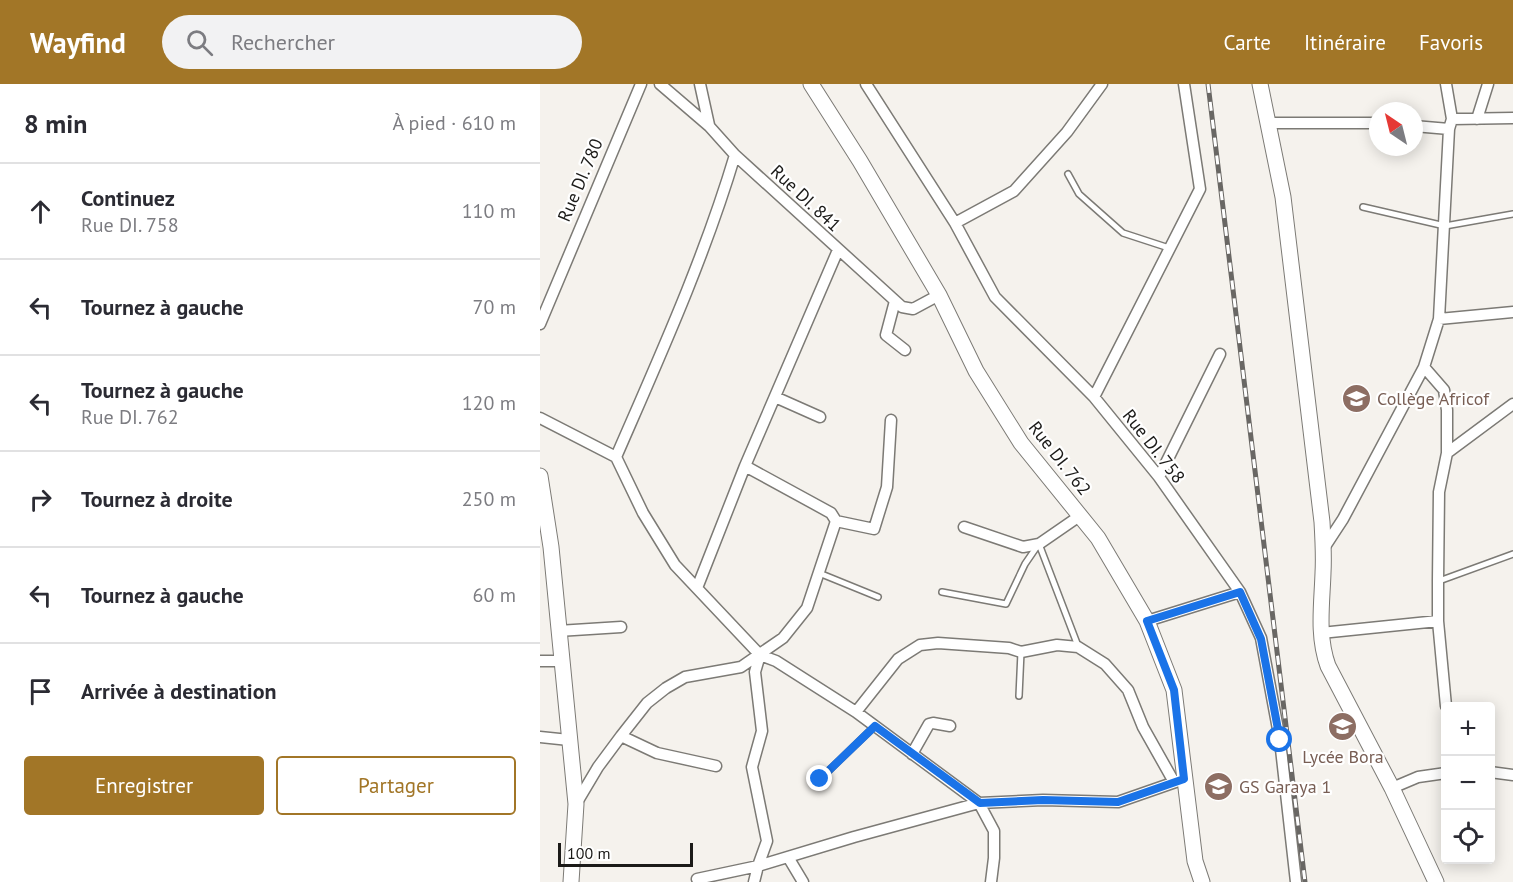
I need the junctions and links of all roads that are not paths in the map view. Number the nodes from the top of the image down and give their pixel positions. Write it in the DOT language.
graph roads {
  1 [pos="641,84"];
  2 [pos="660,84"];
  3 [pos="700,84"];
  4 [pos="811,84"];
  5 [pos="866,84"];
  6 [pos="1102,84"];
  7 [pos="1184,84"];
  8 [pos="1260,84"];
  9 [pos="1446,84"];
  10 [pos="1488,84"];
  11 [pos="1513,118"];
  12 [pos="1477,119"];
  13 [pos="1267,123"];
  14 [pos="1369,123"];
  15 [pos="1451,124"];
  16 [pos="710,126"];
  17 [pos="1423,126"];
  18 [pos="735,155"];
  19 [pos="1068,174"];
  20 [pos="1363,207"];
  21 [pos="1513,214"];
  22 [pos="955,223"];
  23 [pos="1445,226"];
  24 [pos="1169,248"];
  25 [pos="838,250"];
  26 [pos="939,295"];
  27 [pos="895,301"];
  28 [pos="1513,312"];
  29 [pos="1439,319"];
  30 [pos="540,324"];
  31 [pos="905,350"];
  32 [pos="1220,354"];
  33 [pos="1424,367"];
  34 [pos="775,397"];
  35 [pos="1094,398"];
  36 [pos="1513,404"];
  37 [pos="820,417"];
  38 [pos="540,418"];
  39 [pos="891,420"];
  40 [pos="1447,453"];
  41 [pos="616,458"];
  42 [pos="745,466"];
  43 [pos="540,477"];
  44 [pos="1158,477"];
  45 [pos="1081,515"];
  46 [pos="836,520"];
  47 [pos="964,527"];
  48 [pos="1039,544"];
  49 [pos="1324,548"];
  50 [pos="545,549"];
  51 [pos="1513,554"];
  52 [pos="818,573"];
  53 [pos="1438,581"];
  54 [pos="697,588"];
  55 [pos="942,592"];
  56 [pos="1240,592"];
  57 [pos="878,597"];
  58 [pos="1147,621"];
  59 [pos="1438,621"];
  60 [pos="621,627"];
  61 [pos="558,631"];
  62 [pos="1321,633"];
  63 [pos="1078,647"];
  64 [pos="1021,652"];
  65 [pos="760,655"];
  66 [pos="540,661"];
  67 [pos="561,661"];
  68 [pos="1019,696"];
  69 [pos="1446,702"];
  70 [pos="856,712"];
  71 [pos="875,726"];
  72 [pos="950,726"];
  73 [pos="621,736"];
  74 [pos="540,737"];
  75 [pos="569,740"];
  76 [pos="912,754"];
  77 [pos="716,766"];
  78 [pos="1495,773"];
  79 [pos="1441,774"];
  80 [pos="1513,775"];
  81 [pos="820,779"];
  82 [pos="1179,780"];
  83 [pos="1392,788"];
  84 [pos="980,803"];
  85 [pos="576,804"];
  86 [pos="788,857"];
  87 [pos="758,866"];
  88 [pos="697,879"];
  89 [pos="571,882"];
  90 [pos="754,882"];
  91 [pos="803,882"];
  92 [pos="991,882"];
  93 [pos="1202,882"];
  94 [pos="1296,882"];
  95 [pos="1436,882"];
  1 -- 30 [label="street, Rue DI. 780"];
  2 -- 16 [label="street, Rue DI. 841"];
  3 -- 16 [label="street"];
  4 -- 26 [label="street, Rue DI. 762"];
  5 -- 22 [label="street, Rue DI. 758"];
  6 -- 22 [label="street"];
  7 -- 24 [label="street"];
  8 -- 13 [label="street"];
  9 -- 15 [label="street"];
  10 -- 12 [label="street"];
  11 -- 12 [label="street"];
  12 -- 15 [label="street"];
  13 -- 14 [label="street"];
  13 -- 49 [label="street"];
  15 -- 17 [label="street"];
  15 -- 23 [label="street"];
  16 -- 18 [label="street, Rue DI. 841"];
  18 -- 25 [label="street, Rue DI. 841"];
  18 -- 41 [label="street"];
  19 -- 24 [label="lane"];
  20 -- 23 [label="lane"];
  21 -- 23 [label="lane"];
  22 -- 35 [label="street, Rue DI. 758"];
  23 -- 29 [label="street"];
  24 -- 35 [label="street"];
  25 -- 27 [label="street, Rue DI. 841"];
  25 -- 34 [label="street"];
  26 -- 27 [label="street"];
  26 -- 45 [label="street, Rue DI. 762"];
  27 -- 31 [label="street"];
  28 -- 29 [label="street"];
  29 -- 33 [label="street"];
  32 -- 44 [label="street"];
  33 -- 40 [label="street"];
  33 -- 49 [label="street"];
  34 -- 37 [label="street"];
  34 -- 42 [label="street"];
  35 -- 44 [label="street, Rue DI. 758"];
  36 -- 40 [label="street"];
  38 -- 41 [label="street"];
  39 -- 46 [label="street"];
  40 -- 53 [label="street"];
  41 -- 54 [label="street"];
  42 -- 46 [label="street"];
  42 -- 54 [label="street"];
  43 -- 50 [label="street"];
  44 -- 56 [label="street, Rue DI. 758"];
  45 -- 48 [label="street"];
  45 -- 58 [label="street, Rue DI. 762"];
  46 -- 52 [label="street"];
  47 -- 48 [label="street"];
  48 -- 55 [label="lane"];
  48 -- 63 [label="lane"];
  49 -- 62 [label="street"];
  50 -- 61 [label="street"];
  51 -- 53 [label="lane"];
  52 -- 57 [label="lane"];
  52 -- 65 [label="street"];
  53 -- 59 [label="street"];
  54 -- 65 [label="street"];
  56 -- 58 [label="street"];
  56 -- 94 [label="street, Rue DI. 758"];
  58 -- 82 [label="street, Rue DI. 762"];
  59 -- 62 [label="street"];
  59 -- 69 [label="street"];
  60 -- 61 [label="street"];
  61 -- 67 [label="street"];
  62 -- 83 [label="street"];
  63 -- 64 [label="street"];
  63 -- 82 [label="street"];
  64 -- 68 [label="lane"];
  64 -- 70 [label="street"];
  65 -- 70 [label="street"];
  65 -- 73 [label="street"];
  65 -- 87 [label="street"];
  66 -- 67 [label="street"];
  67 -- 75 [label="street"];
  70 -- 71 [label="street"];
  71 -- 76 [label="street"];
  71 -- 81 [label="lane"];
  72 -- 76 [label="street"];
  73 -- 77 [label="street"];
  73 -- 85 [label="street"];
  74 -- 75 [label="street"];
  75 -- 85 [label="street"];
  76 -- 84 [label="street"];
  78 -- 80 [label="street"];
  79 -- 83 [label="street"];
  82 -- 84 [label="street"];
  82 -- 93 [label="street, Rue DI. 762"];
  83 -- 95 [label="street"];
  84 -- 86 [label="street"];
  84 -- 92 [label="street"];
  85 -- 89 [label="street"];
  86 -- 87 [label="street"];
  86 -- 91 [label="street"];
  87 -- 88 [label="street"];
  87 -- 90 [label="street"];
}
